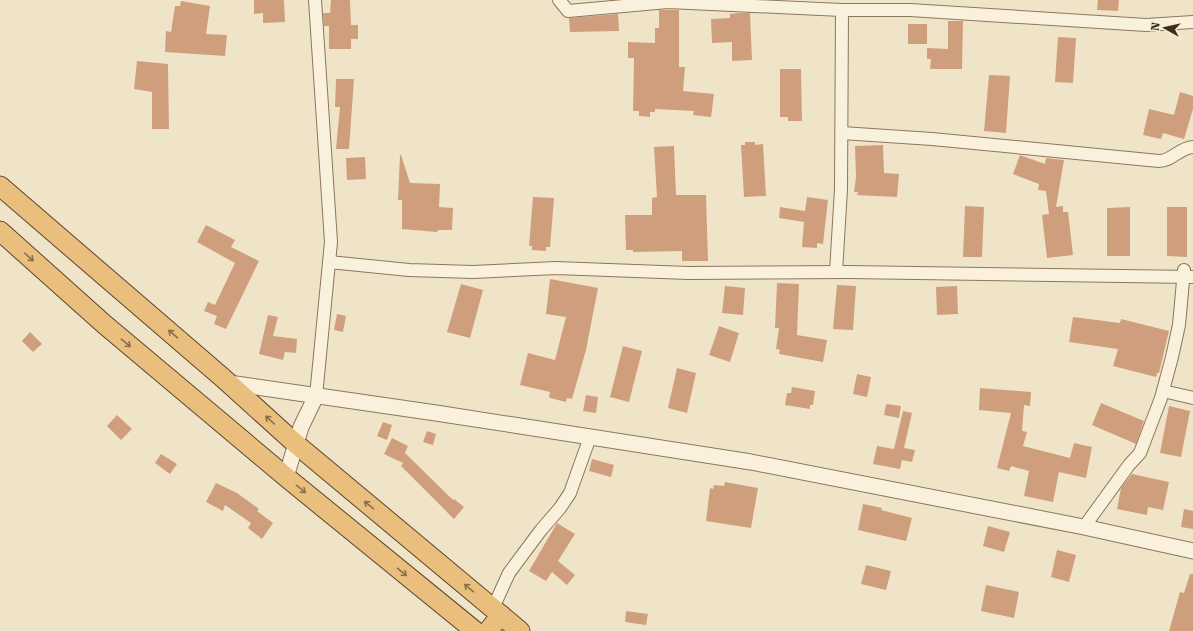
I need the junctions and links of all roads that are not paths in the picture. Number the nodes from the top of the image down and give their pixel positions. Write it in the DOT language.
graph roads {
  1 [pos="315,0"];
  2 [pos="559,0"];
  3 [pos="842,10"];
  4 [pos="1193,22"];
  5 [pos="842,133"];
  6 [pos="1193,147"];
  7 [pos="0,186"];
  8 [pos="0,231"];
  9 [pos="329,262"];
  10 [pos="836,272"];
  11 [pos="1189,273"];
  12 [pos="229,383"];
  13 [pos="1163,391"];
  14 [pos="316,396"];
  15 [pos="1193,398"];
  16 [pos="590,437"];
  17 [pos="296,444"];
  18 [pos="286,477"];
  19 [pos="1084,527"];
  20 [pos="1193,551"];
  21 [pos="497,612"];
  22 [pos="475,631"];
  23 [pos="488,631"];
  24 [pos="520,631"];
  1 -- 9 [label="street"];
  2 -- 3 [label="street"];
  3 -- 4 [label="street"];
  3 -- 5 [label="street"];
  5 -- 6 [label="street"];
  5 -- 10 [label="street"];
  12 -- 7 [label="highway, one-way"];
  8 -- 18 [label="highway, one-way"];
  9 -- 10 [label="street"];
  9 -- 14 [label="street"];
  10 -- 11 [label="street"];
  11 -- 13 [label="street"];
  12 -- 14 [label="street"];
  17 -- 12 [label="highway, one-way"];
  13 -- 15 [label="street"];
  13 -- 19 [label="street"];
  14 -- 16 [label="street"];
  14 -- 17 [label="street"];
  16 -- 19 [label="street"];
  16 -- 21 [label="street"];
  17 -- 18 [label="street"];
  21 -- 17 [label="highway, one-way"];
  18 -- 22 [label="highway, one-way"];
  19 -- 20 [label="street"];
  21 -- 23 [label="highway"];
  21 -- 24 [label="highway"];
}
